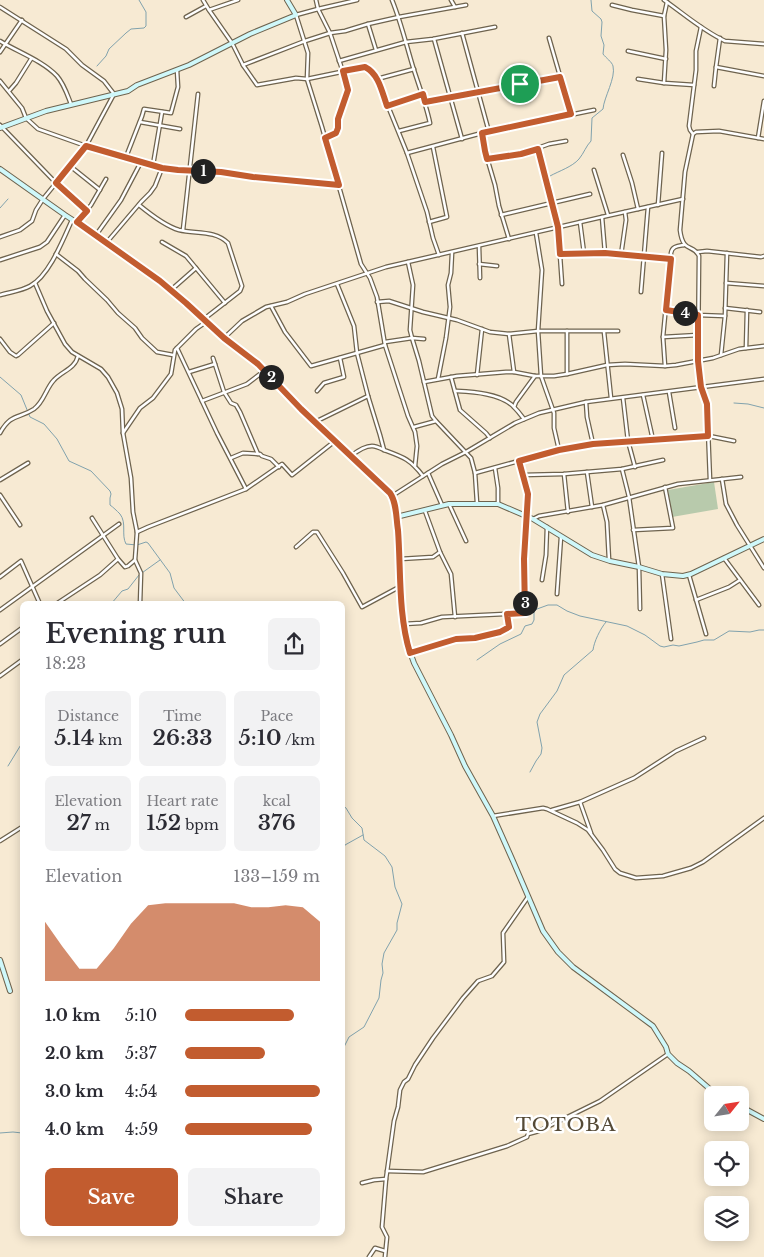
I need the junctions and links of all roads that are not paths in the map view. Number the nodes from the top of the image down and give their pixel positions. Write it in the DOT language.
graph roads {
  1 [pos="203,0"];
  2 [pos="236,0"];
  3 [pos="287,0"];
  4 [pos="316,0"];
  5 [pos="355,0"];
  6 [pos="392,0"];
  7 [pos="451,0"];
  8 [pos="666,1"];
  9 [pos="612,5"];
  10 [pos="206,6"];
  11 [pos="466,6"];
  12 [pos="0,7"];
  13 [pos="455,7"];
  14 [pos="318,9"];
  15 [pos="209,10"];
  16 [pos="296,15"];
  17 [pos="664,16"];
  18 [pos="186,17"];
  19 [pos="399,17"];
  20 [pos="22,20"];
  21 [pos="368,24"];
  22 [pos="495,27"];
  23 [pos="701,27"];
  24 [pos="330,32"];
  25 [pos="462,33"];
  26 [pos="549,38"];
  27 [pos="720,38"];
  28 [pos="433,39"];
  29 [pos="305,40"];
  30 [pos="0,41"];
  31 [pos="406,42"];
  32 [pos="232,43"];
  33 [pos="6,44"];
  34 [pos="764,44"];
  35 [pos="376,50"];
  36 [pos="628,51"];
  37 [pos="0,52"];
  38 [pos="31,59"];
  39 [pos="666,59"];
  40 [pos="339,61"];
  41 [pos="243,65"];
  42 [pos="716,66"];
  43 [pos="414,69"];
  44 [pos="177,70"];
  45 [pos="343,71"];
  46 [pos="764,76"];
  47 [pos="560,77"];
  48 [pos="307,79"];
  49 [pos="638,79"];
  50 [pos="377,80"];
  51 [pos="0,81"];
  52 [pos="664,83"];
  53 [pos="694,85"];
  54 [pos="714,86"];
  55 [pos="9,91"];
  56 [pos="479,92"];
  57 [pos="114,94"];
  58 [pos="198,94"];
  59 [pos="423,94"];
  60 [pos="450,96"];
  61 [pos="764,101"];
  62 [pos="425,102"];
  63 [pos="71,104"];
  64 [pos="387,106"];
  65 [pos="594,110"];
  66 [pos="162,112"];
  67 [pos="571,114"];
  68 [pos="26,118"];
  69 [pos="140,122"];
  70 [pos="160,125"];
  71 [pos="0,127"];
  72 [pos="180,128"];
  73 [pos="399,131"];
  74 [pos="488,132"];
  75 [pos="482,133"];
  76 [pos="693,134"];
  77 [pos="325,138"];
  78 [pos="758,138"];
  79 [pos="462,139"];
  80 [pos="764,139"];
  81 [pos="566,141"];
  82 [pos="86,146"];
  83 [pos="433,147"];
  84 [pos="538,149"];
  85 [pos="407,153"];
  86 [pos="662,153"];
  87 [pos="623,155"];
  88 [pos="126,157"];
  89 [pos="487,159"];
  90 [pos="140,162"];
  91 [pos="152,165"];
  92 [pos="70,166"];
  93 [pos="162,168"];
  94 [pos="0,170"];
  95 [pos="189,170"];
  96 [pos="594,170"];
  97 [pos="106,180"];
  98 [pos="56,183"];
  99 [pos="339,185"];
  100 [pos="100,190"];
  101 [pos="590,194"];
  102 [pos="43,199"];
  103 [pos="683,199"];
  104 [pos="552,203"];
  105 [pos="139,205"];
  106 [pos="658,205"];
  107 [pos="648,207"];
  108 [pos="638,209"];
  109 [pos="87,211"];
  110 [pos="625,212"];
  111 [pos="65,215"];
  112 [pos="501,215"];
  113 [pos="608,215"];
  114 [pos="602,217"];
  115 [pos="72,219"];
  116 [pos="77,222"];
  117 [pos="429,222"];
  118 [pos="580,222"];
  119 [pos="558,227"];
  120 [pos="183,230"];
  121 [pos="536,232"];
  122 [pos="96,235"];
  123 [pos="0,237"];
  124 [pos="509,239"];
  125 [pos="162,242"];
  126 [pos="106,243"];
  127 [pos="684,245"];
  128 [pos="479,246"];
  129 [pos="452,252"];
  130 [pos="698,252"];
  131 [pos="584,253"];
  132 [pos="605,253"];
  133 [pos="56,254"];
  134 [pos="560,254"];
  135 [pos="727,254"];
  136 [pos="439,255"];
  137 [pos="621,255"];
  138 [pos="645,256"];
  139 [pos="764,256"];
  140 [pos="671,259"];
  141 [pos="0,260"];
  142 [pos="408,262"];
  143 [pos="479,264"];
  144 [pos="498,266"];
  145 [pos="196,268"];
  146 [pos="366,273"];
  147 [pos="480,278"];
  148 [pos="35,283"];
  149 [pos="337,283"];
  150 [pos="726,283"];
  151 [pos="562,284"];
  152 [pos="764,286"];
  153 [pos="171,290"];
  154 [pos="642,292"];
  155 [pos="0,295"];
  156 [pos="378,302"];
  157 [pos="225,303"];
  158 [pos="271,306"];
  159 [pos="412,308"];
  160 [pos="725,308"];
  161 [pos="666,310"];
  162 [pos="747,310"];
  163 [pos="760,312"];
  164 [pos="698,315"];
  165 [pos="725,316"];
  166 [pos="448,318"];
  167 [pos="205,320"];
  168 [pos="54,323"];
  169 [pos="482,329"];
  170 [pos="538,331"];
  171 [pos="618,331"];
  172 [pos="567,332"];
  173 [pos="604,332"];
  174 [pos="509,334"];
  175 [pos="698,335"];
  176 [pos="663,337"];
  177 [pos="224,338"];
  178 [pos="412,338"];
  179 [pos="0,339"];
  180 [pos="424,339"];
  181 [pos="385,344"];
  182 [pos="764,346"];
  183 [pos="177,348"];
  184 [pos="746,348"];
  185 [pos="357,353"];
  186 [pos="174,355"];
  187 [pos="721,355"];
  188 [pos="78,356"];
  189 [pos="213,358"];
  190 [pos="340,358"];
  191 [pos="698,361"];
  192 [pos="215,364"];
  193 [pos="608,364"];
  194 [pos="665,366"];
  195 [pos="264,370"];
  196 [pos="189,372"];
  197 [pos="514,372"];
  198 [pos="567,374"];
  199 [pos="478,375"];
  200 [pos="535,376"];
  201 [pos="542,376"];
  202 [pos="451,377"];
  203 [pos="438,379"];
  204 [pos="764,379"];
  205 [pos="424,382"];
  206 [pos="701,387"];
  207 [pos="317,391"];
  208 [pos="455,391"];
  209 [pos="224,392"];
  210 [pos="669,392"];
  211 [pos="644,395"];
  212 [pos="368,396"];
  213 [pos="611,398"];
  214 [pos="623,398"];
  215 [pos="202,401"];
  216 [pos="586,402"];
  217 [pos="514,406"];
  218 [pos="552,409"];
  219 [pos="524,419"];
  220 [pos="436,421"];
  221 [pos="315,422"];
  222 [pos="414,427"];
  223 [pos="675,428"];
  224 [pos="0,433"];
  225 [pos="123,433"];
  226 [pos="708,436"];
  227 [pos="490,438"];
  228 [pos="653,440"];
  229 [pos="734,440"];
  230 [pos="335,441"];
  231 [pos="628,441"];
  232 [pos="593,444"];
  233 [pos="384,450"];
  234 [pos="559,450"];
  235 [pos="466,452"];
  236 [pos="258,454"];
  237 [pos="351,456"];
  238 [pos="231,458"];
  239 [pos="663,460"];
  240 [pos="519,461"];
  241 [pos="28,464"];
  242 [pos="279,466"];
  243 [pos="415,466"];
  244 [pos="634,467"];
  245 [pos="495,468"];
  246 [pos="622,470"];
  247 [pos="475,472"];
  248 [pos="587,472"];
  249 [pos="428,473"];
  250 [pos="564,474"];
  251 [pos="523,475"];
  252 [pos="423,476"];
  253 [pos="741,477"];
  254 [pos="722,479"];
  255 [pos="0,480"];
  256 [pos="710,480"];
  257 [pos="665,487"];
  258 [pos="246,489"];
  259 [pos="0,495"];
  260 [pos="392,496"];
  261 [pos="629,497"];
  262 [pos="449,504"];
  263 [pos="477,504"];
  264 [pos="498,504"];
  265 [pos="442,505"];
  266 [pos="603,505"];
  267 [pos="592,507"];
  268 [pos="424,509"];
  269 [pos="568,512"];
  270 [pos="527,515"];
  271 [pos="396,517"];
  272 [pos="92,518"];
  273 [pos="533,519"];
  274 [pos="119,524"];
  275 [pos="20,526"];
  276 [pos="547,527"];
  277 [pos="633,530"];
  278 [pos="137,532"];
  279 [pos="104,536"];
  280 [pos="561,536"];
  281 [pos="764,539"];
  282 [pos="466,541"];
  283 [pos="750,546"];
  284 [pos="296,547"];
  285 [pos="440,552"];
  286 [pos="724,558"];
  287 [pos="118,559"];
  288 [pos="400,559"];
  289 [pos="135,560"];
  290 [pos="610,561"];
  291 [pos="638,567"];
  292 [pos="764,568"];
  293 [pos="662,574"];
  294 [pos="689,575"];
  295 [pos="0,577"];
  296 [pos="542,580"];
  297 [pos="740,580"];
  298 [pos="401,586"];
  299 [pos="33,587"];
  300 [pos="557,594"];
  301 [pos="696,600"];
  302 [pos="39,601"];
  303 [pos="61,601"];
  304 [pos="140,601"];
  305 [pos="759,605"];
  306 [pos="640,609"];
  307 [pos="0,610"];
  308 [pos="507,614"];
  309 [pos="455,617"];
  310 [pos="404,624"];
  311 [pos="20,629"];
  312 [pos="706,634"];
  313 [pos="671,639"];
  314 [pos="0,644"];
  315 [pos="410,653"];
  316 [pos="20,661"];
  317 [pos="0,676"];
  318 [pos="704,738"];
  319 [pos="580,802"];
  320 [pos="550,810"];
  321 [pos="493,816"];
  322 [pos="764,818"];
  323 [pos="20,828"];
  324 [pos="592,835"];
  325 [pos="0,841"];
  326 [pos="528,897"];
  327 [pos="0,960"];
  328 [pos="10,991"];
  329 [pos="668,1054"];
  330 [pos="706,1086"];
  331 [pos="749,1111"];
  332 [pos="764,1119"];
  333 [pos="387,1171"];
  334 [pos="386,1179"];
  335 [pos="362,1183"];
  336 [pos="385,1251"];
  337 [pos="370,1257"];
  338 [pos="385,1257"];
  1 -- 10 [label="street"];
  2 -- 15 [label="street"];
  3 -- 16 [label="street"];
  4 -- 14 [label="street"];
  5 -- 14 [label="street"];
  6 -- 19 [label="street"];
  7 -- 13 [label="street"];
  8 -- 17 [label="street"];
  8 -- 23 [label="street"];
  9 -- 17 [label="street"];
  10 -- 15 [label="street"];
  10 -- 18 [label="street"];
  11 -- 13 [label="street"];
  12 -- 20 [label="street"];
  13 -- 19 [label="street"];
  14 -- 16 [label="street"];
  14 -- 24 [label="street"];
  15 -- 32 [label="street"];
  16 -- 29 [label="street"];
  16 -- 32 [label="street"];
  17 -- 39 [label="street"];
  19 -- 21 [label="street"];
  19 -- 31 [label="street"];
  20 -- 33 [label="street"];
  20 -- 57 [label="street"];
  21 -- 24 [label="street"];
  21 -- 35 [label="street"];
  22 -- 25 [label="street"];
  23 -- 27 [label="street"];
  23 -- 53 [label="street"];
  24 -- 29 [label="street"];
  24 -- 40 [label="street"];
  25 -- 28 [label="street"];
  25 -- 56 [label="street"];
  26 -- 47 [label="street"];
  27 -- 34 [label="street"];
  27 -- 42 [label="street"];
  28 -- 31 [label="street"];
  28 -- 60 [label="street"];
  29 -- 41 [label="street"];
  29 -- 48 [label="street"];
  30 -- 33 [label="street"];
  31 -- 35 [label="street"];
  31 -- 43 [label="street"];
  32 -- 41 [label="street"];
  32 -- 44 [label="street"];
  33 -- 37 [label="street"];
  33 -- 38 [label="street"];
  35 -- 40 [label="street"];
  36 -- 39 [label="street"];
  38 -- 55 [label="street"];
  38 -- 63 [label="street"];
  39 -- 52 [label="street"];
  40 -- 45 [label="street"];
  41 -- 48 [label="street"];
  42 -- 46 [label="street"];
  42 -- 54 [label="street"];
  43 -- 50 [label="street"];
  43 -- 59 [label="street"];
  44 -- 57 [label="street"];
  44 -- 66 [label="street"];
  45 -- 48 [label="street"];
  45 -- 50 [label="street"];
  45 -- 77 [label="street"];
  47 -- 56 [label="street"];
  47 -- 67 [label="street"];
  48 -- 77 [label="street"];
  49 -- 52 [label="street"];
  50 -- 64 [label="street"];
  51 -- 55 [label="street"];
  52 -- 53 [label="street"];
  53 -- 76 [label="street"];
  55 -- 68 [label="street"];
  56 -- 60 [label="street"];
  56 -- 74 [label="street"];
  57 -- 63 [label="street"];
  57 -- 82 [label="street"];
  58 -- 95 [label="street"];
  59 -- 62 [label="street"];
  59 -- 64 [label="street"];
  60 -- 62 [label="street"];
  60 -- 79 [label="street"];
  61 -- 78 [label="street"];
  62 -- 73 [label="street"];
  63 -- 68 [label="street"];
  64 -- 73 [label="street"];
  65 -- 67 [label="street"];
  66 -- 69 [label="street"];
  66 -- 70 [label="street"];
  67 -- 74 [label="street"];
  68 -- 71 [label="street"];
  68 -- 82 [label="street"];
  69 -- 70 [label="street"];
  69 -- 88 [label="street"];
  70 -- 72 [label="street"];
  70 -- 91 [label="street"];
  71 -- 98 [label="street"];
  73 -- 85 [label="street"];
  74 -- 75 [label="street"];
  75 -- 79 [label="street"];
  75 -- 89 [label="street"];
  76 -- 78 [label="street"];
  76 -- 103 [label="street"];
  77 -- 99 [label="street"];
  78 -- 80 [label="street"];
  79 -- 83 [label="street"];
  81 -- 84 [label="street"];
  82 -- 88 [label="street"];
  82 -- 92 [label="street"];
  83 -- 85 [label="street"];
  83 -- 117 [label="street"];
  84 -- 89 [label="street"];
  84 -- 104 [label="street"];
  85 -- 117 [label="street"];
  86 -- 106 [label="street"];
  87 -- 108 [label="street"];
  88 -- 90 [label="street"];
  89 -- 112 [label="street"];
  90 -- 91 [label="street"];
  90 -- 122 [label="street"];
  91 -- 93 [label="street"];
  92 -- 98 [label="street"];
  92 -- 100 [label="street"];
  93 -- 95 [label="street"];
  93 -- 105 [label="street"];
  94 -- 102 [label="street"];
  95 -- 99 [label="street"];
  95 -- 120 [label="street"];
  96 -- 113 [label="street"];
  97 -- 100 [label="street"];
  98 -- 102 [label="street"];
  98 -- 109 [label="street"];
  99 -- 146 [label="street"];
  100 -- 109 [label="street"];
  101 -- 104 [label="street"];
  102 -- 111 [label="street"];
  102 -- 123 [label="street"];
  103 -- 106 [label="street"];
  103 -- 127 [label="street"];
  104 -- 112 [label="street"];
  104 -- 119 [label="street"];
  105 -- 120 [label="street"];
  105 -- 126 [label="street"];
  106 -- 107 [label="street"];
  107 -- 108 [label="street"];
  107 -- 138 [label="street"];
  108 -- 110 [label="street"];
  109 -- 116 [label="street"];
  110 -- 113 [label="street"];
  110 -- 137 [label="street"];
  111 -- 115 [label="street"];
  111 -- 141 [label="street"];
  112 -- 124 [label="street"];
  113 -- 114 [label="street"];
  114 -- 118 [label="street"];
  114 -- 132 [label="street"];
  115 -- 116 [label="street"];
  115 -- 133 [label="street"];
  116 -- 122 [label="street"];
  117 -- 136 [label="street"];
  118 -- 119 [label="street"];
  118 -- 131 [label="street"];
  119 -- 121 [label="street"];
  119 -- 134 [label="street"];
  120 -- 157 [label="street"];
  121 -- 124 [label="street"];
  121 -- 170 [label="street"];
  122 -- 126 [label="street"];
  124 -- 128 [label="street"];
  125 -- 145 [label="street"];
  126 -- 153 [label="street"];
  127 -- 130 [label="street"];
  127 -- 140 [label="street"];
  128 -- 129 [label="street"];
  128 -- 143 [label="street"];
  129 -- 136 [label="street"];
  129 -- 166 [label="street"];
  130 -- 135 [label="street"];
  130 -- 164 [label="street"];
  131 -- 132 [label="street"];
  131 -- 134 [label="street"];
  132 -- 137 [label="street"];
  133 -- 148 [label="street"];
  133 -- 186 [label="street"];
  134 -- 151 [label="street"];
  135 -- 139 [label="street"];
  135 -- 150 [label="street"];
  136 -- 142 [label="street"];
  137 -- 138 [label="street"];
  138 -- 140 [label="street"];
  138 -- 154 [label="street"];
  140 -- 161 [label="street"];
  142 -- 146 [label="street"];
  142 -- 159 [label="street"];
  143 -- 144 [label="street"];
  143 -- 147 [label="street"];
  145 -- 153 [label="street"];
  145 -- 157 [label="street"];
  146 -- 149 [label="street"];
  146 -- 156 [label="street"];
  148 -- 155 [label="street"];
  148 -- 168 [label="street"];
  149 -- 158 [label="street"];
  149 -- 185 [label="street"];
  150 -- 152 [label="street"];
  150 -- 160 [label="street"];
  153 -- 167 [label="street"];
  156 -- 159 [label="street"];
  156 -- 181 [label="street"];
  157 -- 167 [label="street"];
  158 -- 177 [label="street"];
  158 -- 190 [label="street"];
  159 -- 166 [label="street"];
  159 -- 178 [label="street"];
  160 -- 162 [label="street"];
  160 -- 165 [label="street"];
  161 -- 164 [label="street"];
  161 -- 176 [label="street"];
  162 -- 163 [label="street"];
  162 -- 184 [label="street"];
  164 -- 165 [label="street"];
  164 -- 175 [label="street"];
  165 -- 187 [label="street"];
  166 -- 169 [label="street"];
  166 -- 203 [label="street"];
  167 -- 177 [label="street"];
  167 -- 183 [label="street"];
  168 -- 179 [label="street"];
  168 -- 188 [label="street"];
  169 -- 174 [label="street"];
  169 -- 199 [label="street"];
  170 -- 172 [label="street"];
  170 -- 174 [label="street"];
  170 -- 201 [label="street"];
  171 -- 173 [label="street"];
  172 -- 173 [label="street"];
  172 -- 198 [label="street"];
  173 -- 193 [label="street"];
  174 -- 197 [label="street"];
  175 -- 176 [label="street"];
  175 -- 191 [label="street"];
  176 -- 194 [label="street"];
  177 -- 195 [label="street"];
  178 -- 180 [label="street"];
  178 -- 181 [label="street"];
  178 -- 205 [label="street"];
  181 -- 185 [label="street"];
  181 -- 222 [label="street"];
  182 -- 184 [label="street"];
  183 -- 186 [label="street"];
  183 -- 196 [label="street"];
  184 -- 187 [label="street"];
  185 -- 190 [label="street"];
  185 -- 212 [label="street"];
  186 -- 225 [label="street"];
  187 -- 191 [label="street"];
  188 -- 224 [label="street"];
  188 -- 225 [label="street"];
  189 -- 192 [label="street"];
  190 -- 207 [label="street"];
  191 -- 194 [label="street"];
  191 -- 206 [label="street"];
  192 -- 196 [label="street"];
  192 -- 209 [label="street"];
  193 -- 194 [label="street"];
  193 -- 198 [label="street"];
  193 -- 213 [label="street"];
  195 -- 209 [label="street"];
  195 -- 221 [label="street"];
  196 -- 215 [label="street"];
  197 -- 199 [label="street"];
  197 -- 200 [label="street"];
  198 -- 201 [label="street"];
  199 -- 202 [label="street"];
  200 -- 201 [label="street"];
  200 -- 217 [label="street"];
  201 -- 218 [label="street"];
  202 -- 203 [label="street"];
  202 -- 208 [label="street"];
  203 -- 205 [label="street"];
  204 -- 206 [label="street"];
  205 -- 220 [label="street"];
  206 -- 210 [label="street"];
  206 -- 226 [label="street"];
  208 -- 217 [label="street"];
  208 -- 227 [label="street"];
  209 -- 215 [label="street"];
  209 -- 236 [label="street"];
  210 -- 211 [label="street"];
  210 -- 223 [label="street"];
  211 -- 214 [label="street"];
  211 -- 228 [label="street"];
  212 -- 221 [label="street"];
  212 -- 233 [label="street"];
  213 -- 214 [label="street"];
  213 -- 216 [label="street"];
  214 -- 231 [label="street"];
  215 -- 238 [label="street"];
  216 -- 218 [label="street"];
  216 -- 232 [label="street"];
  217 -- 219 [label="street"];
  218 -- 219 [label="street"];
  218 -- 234 [label="street"];
  219 -- 227 [label="street"];
  220 -- 222 [label="street"];
  220 -- 235 [label="street"];
  221 -- 230 [label="street"];
  222 -- 243 [label="street"];
  225 -- 278 [label="street"];
  226 -- 228 [label="street"];
  226 -- 229 [label="street"];
  226 -- 256 [label="street"];
  227 -- 235 [label="street"];
  228 -- 231 [label="street"];
  230 -- 237 [label="street"];
  230 -- 242 [label="street"];
  231 -- 232 [label="street"];
  231 -- 244 [label="street"];
  232 -- 234 [label="street"];
  233 -- 237 [label="street"];
  233 -- 243 [label="street"];
  234 -- 240 [label="street"];
  235 -- 247 [label="street"];
  235 -- 249 [label="street"];
  236 -- 238 [label="street"];
  236 -- 242 [label="street"];
  237 -- 260 [label="street"];
  238 -- 258 [label="street"];
  239 -- 244 [label="street"];
  240 -- 245 [label="street"];
  240 -- 251 [label="street"];
  241 -- 255 [label="street"];
  242 -- 258 [label="street"];
  243 -- 252 [label="street"];
  244 -- 246 [label="street"];
  245 -- 247 [label="street"];
  245 -- 264 [label="street"];
  246 -- 248 [label="street"];
  246 -- 261 [label="street"];
  247 -- 263 [label="street"];
  248 -- 250 [label="street"];
  248 -- 267 [label="street"];
  249 -- 252 [label="street"];
  249 -- 265 [label="street"];
  250 -- 251 [label="street"];
  250 -- 269 [label="street"];
  251 -- 270 [label="street"];
  252 -- 260 [label="street"];
  253 -- 254 [label="street"];
  254 -- 256 [label="street"];
  254 -- 283 [label="street"];
  256 -- 257 [label="street"];
  257 -- 261 [label="street"];
  257 -- 277 [label="street"];
  258 -- 278 [label="street"];
  259 -- 275 [label="street"];
  260 -- 271 [label="street"];
  261 -- 266 [label="street"];
  261 -- 277 [label="street"];
  262 -- 263 [label="street"];
  262 -- 265 [label="street"];
  262 -- 282 [label="street"];
  263 -- 264 [label="street"];
  264 -- 270 [label="street"];
  265 -- 268 [label="street"];
  266 -- 267 [label="street"];
  266 -- 290 [label="street"];
  267 -- 269 [label="street"];
  268 -- 271 [label="street"];
  268 -- 285 [label="street"];
  269 -- 273 [label="street"];
  270 -- 273 [label="street"];
  270 -- 308 [label="street"];
  271 -- 288 [label="street"];
  272 -- 279 [label="street"];
  273 -- 276 [label="street"];
  274 -- 279 [label="street"];
  276 -- 280 [label="street"];
  276 -- 296 [label="street"];
  277 -- 291 [label="street"];
  278 -- 289 [label="street"];
  279 -- 287 [label="street"];
  279 -- 299 [label="street"];
  280 -- 290 [label="street"];
  280 -- 300 [label="street"];
  281 -- 283 [label="street"];
  283 -- 286 [label="street"];
  283 -- 292 [label="street"];
  284 -- 298 [label="street"];
  285 -- 288 [label="street"];
  285 -- 309 [label="street"];
  286 -- 294 [label="street"];
  286 -- 297 [label="street"];
  287 -- 289 [label="street"];
  287 -- 303 [label="street"];
  288 -- 298 [label="street"];
  289 -- 304 [label="street"];
  290 -- 291 [label="street"];
  291 -- 293 [label="street"];
  291 -- 306 [label="street"];
  293 -- 294 [label="street"];
  293 -- 313 [label="street"];
  294 -- 301 [label="street"];
  295 -- 299 [label="street"];
  297 -- 301 [label="street"];
  297 -- 305 [label="street"];
  298 -- 310 [label="street"];
  299 -- 302 [label="street"];
  299 -- 307 [label="street"];
  301 -- 312 [label="street"];
  308 -- 309 [label="street"];
  308 -- 315 [label="street"];
  309 -- 310 [label="street"];
  310 -- 315 [label="street"];
  311 -- 314 [label="street"];
  315 -- 321 [label="street"];
  316 -- 317 [label="street"];
  318 -- 319 [label="street"];
  319 -- 320 [label="street"];
  319 -- 324 [label="street"];
  320 -- 321 [label="street"];
  320 -- 324 [label="street"];
  321 -- 326 [label="street"];
  322 -- 324 [label="street"];
  323 -- 325 [label="street"];
  326 -- 329 [label="street"];
  326 -- 333 [label="street"];
  327 -- 328 [label="street"];
  329 -- 330 [label="street"];
  329 -- 333 [label="street"];
  331 -- 332 [label="street"];
  333 -- 334 [label="street"];
  334 -- 335 [label="street"];
  334 -- 336 [label="street"];
  336 -- 337 [label="street"];
  336 -- 338 [label="street"];
}
